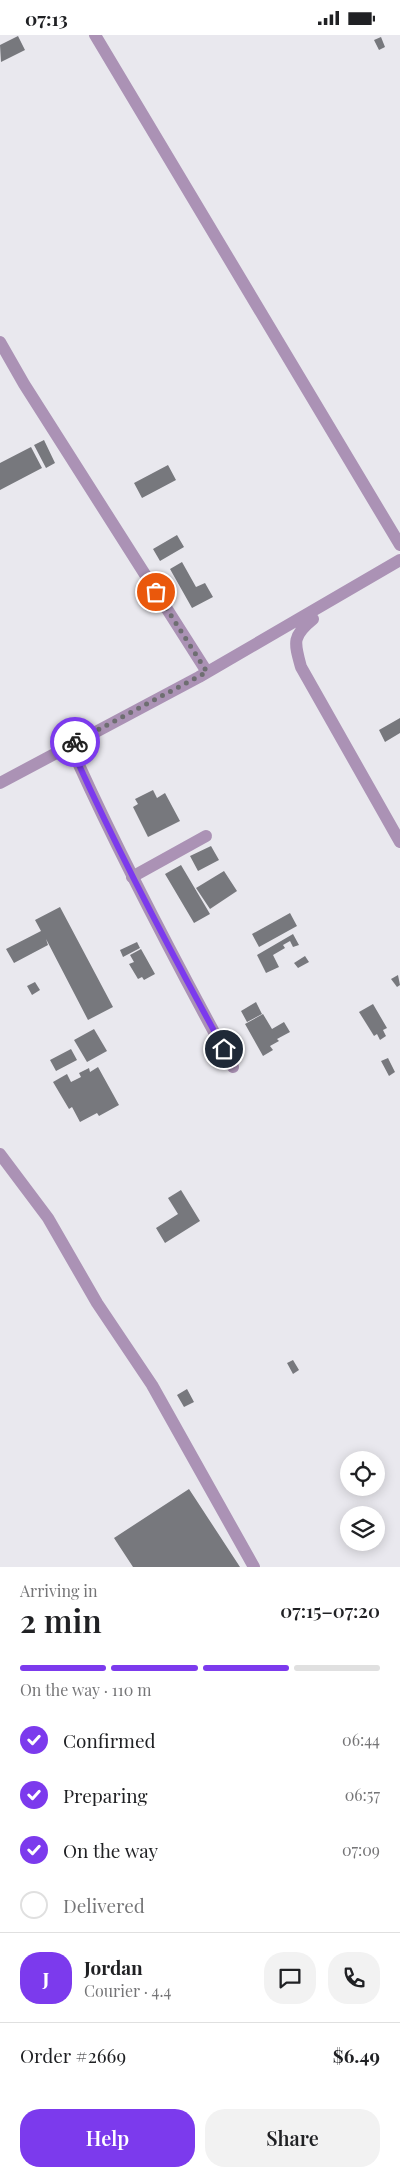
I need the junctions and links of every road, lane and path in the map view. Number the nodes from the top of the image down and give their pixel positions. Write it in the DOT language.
graph roads {
  1 [pos="95,35"];
  2 [pos="0,343"];
  3 [pos="400,545"];
  4 [pos="400,560"];
  5 [pos="342,595"];
  6 [pos="207,672"];
  7 [pos="70,745"];
  8 [pos="0,783"];
  9 [pos="206,836"];
  10 [pos="400,842"];
  11 [pos="132,877"];
  12 [pos="233,1067"];
  13 [pos="0,1154"];
  14 [pos="254,1567"];
  1 -- 3 [label="street"];
  2 -- 6 [label="street"];
  4 -- 5 [label="street"];
  5 -- 6 [label="street"];
  5 -- 10 [label="street"];
  6 -- 7 [label="street"];
  7 -- 8 [label="street"];
  7 -- 11 [label="street"];
  9 -- 11 [label="street"];
  11 -- 12 [label="street"];
  13 -- 14 [label="street"];
}
